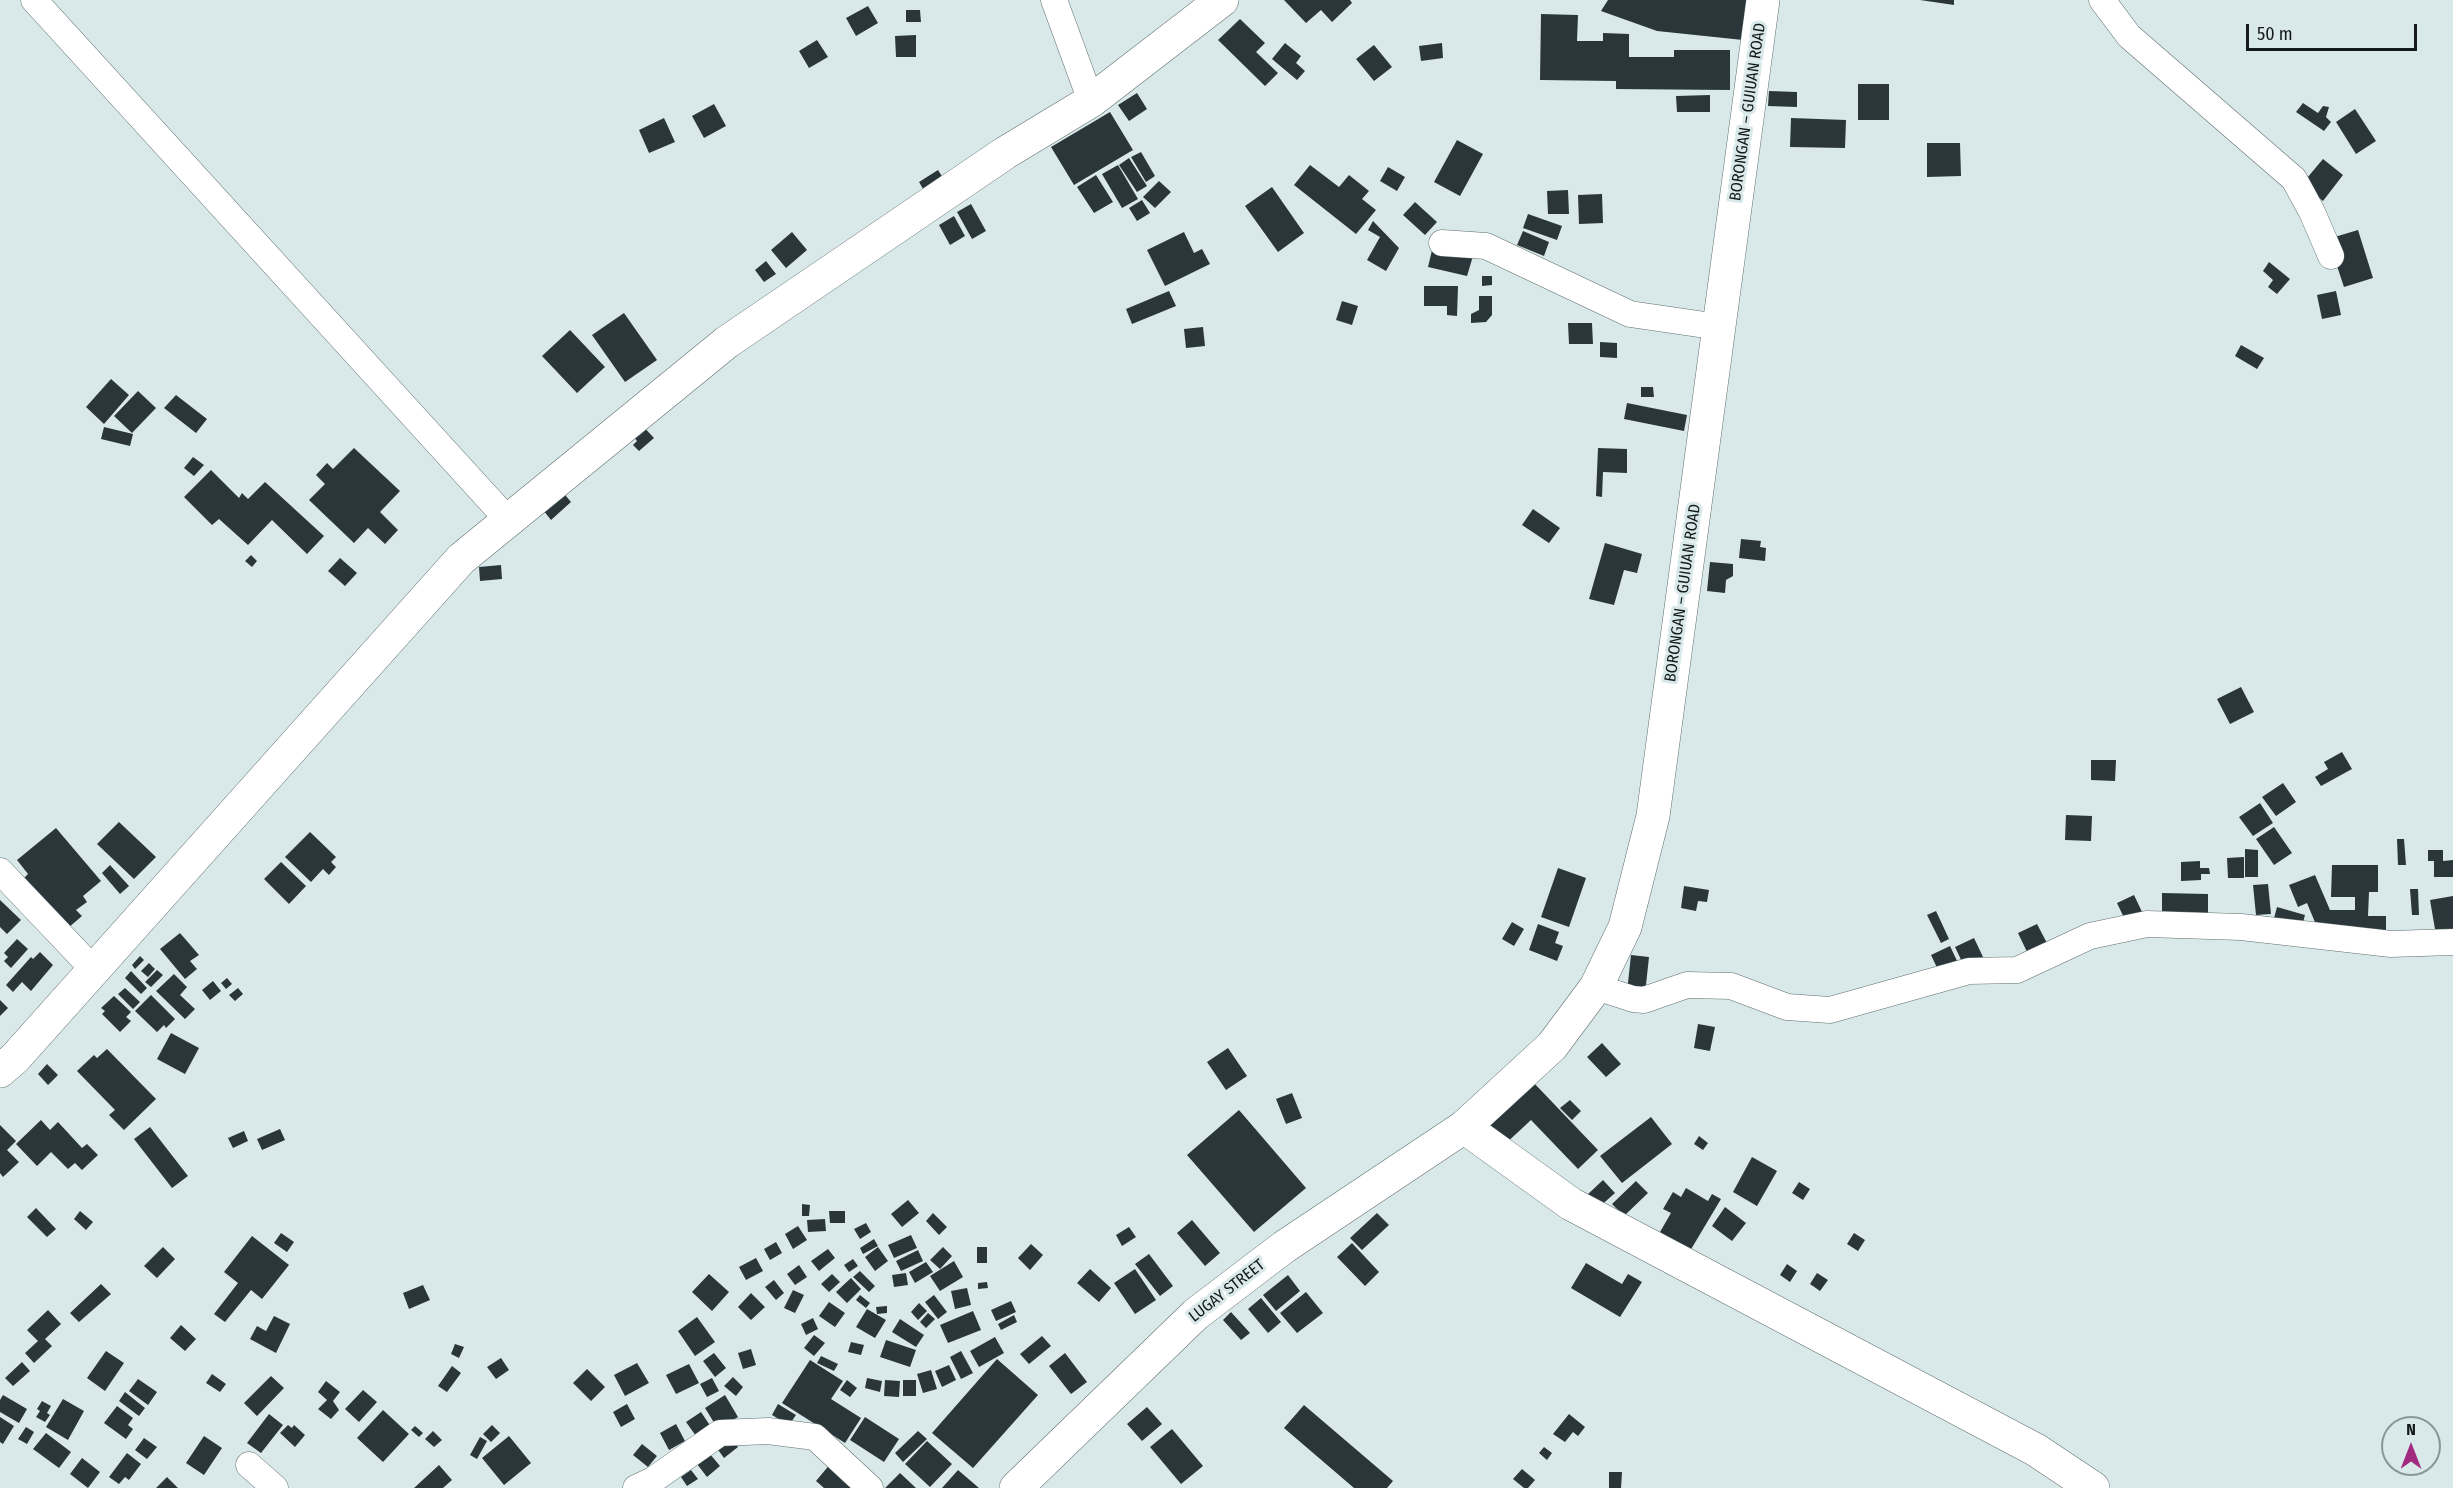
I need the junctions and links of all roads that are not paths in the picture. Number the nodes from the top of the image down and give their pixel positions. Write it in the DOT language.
graph roads {
  1 [pos="34,0"];
  2 [pos="1054,0"];
  3 [pos="1222,0"];
  4 [pos="1763,0"];
  5 [pos="2102,0"];
  6 [pos="1091,101"];
  7 [pos="1442,243"];
  8 [pos="2331,256"];
  9 [pos="1719,327"];
  10 [pos="508,520"];
  11 [pos="0,871"];
  12 [pos="2453,942"];
  13 [pos="94,970"];
  14 [pos="1596,987"];
  15 [pos="0,1071"];
  16 [pos="1464,1127"];
  17 [pos="249,1465"];
  18 [pos="275,1488"];
  19 [pos="636,1488"];
  20 [pos="870,1488"];
  21 [pos="1016,1488"];
  22 [pos="2093,1488"];
  1 -- 10 [label="street"];
  2 -- 6 [label="street"];
  3 -- 6 [label="street"];
  4 -- 9 [label="street, BORONGAN – GUIUAN ROAD"];
  5 -- 8 [label="street"];
  6 -- 10 [label="street"];
  7 -- 9 [label="street"];
  9 -- 14 [label="street, BORONGAN – GUIUAN ROAD"];
  10 -- 13 [label="street"];
  11 -- 13 [label="street"];
  12 -- 14 [label="street"];
  13 -- 15 [label="street"];
  14 -- 16 [label="street, BORONGAN – GUIUAN ROAD"];
  16 -- 21 [label="street, LUGAY STREET"];
  16 -- 22 [label="street"];
  17 -- 18 [label="street"];
  19 -- 20 [label="street"];
}
